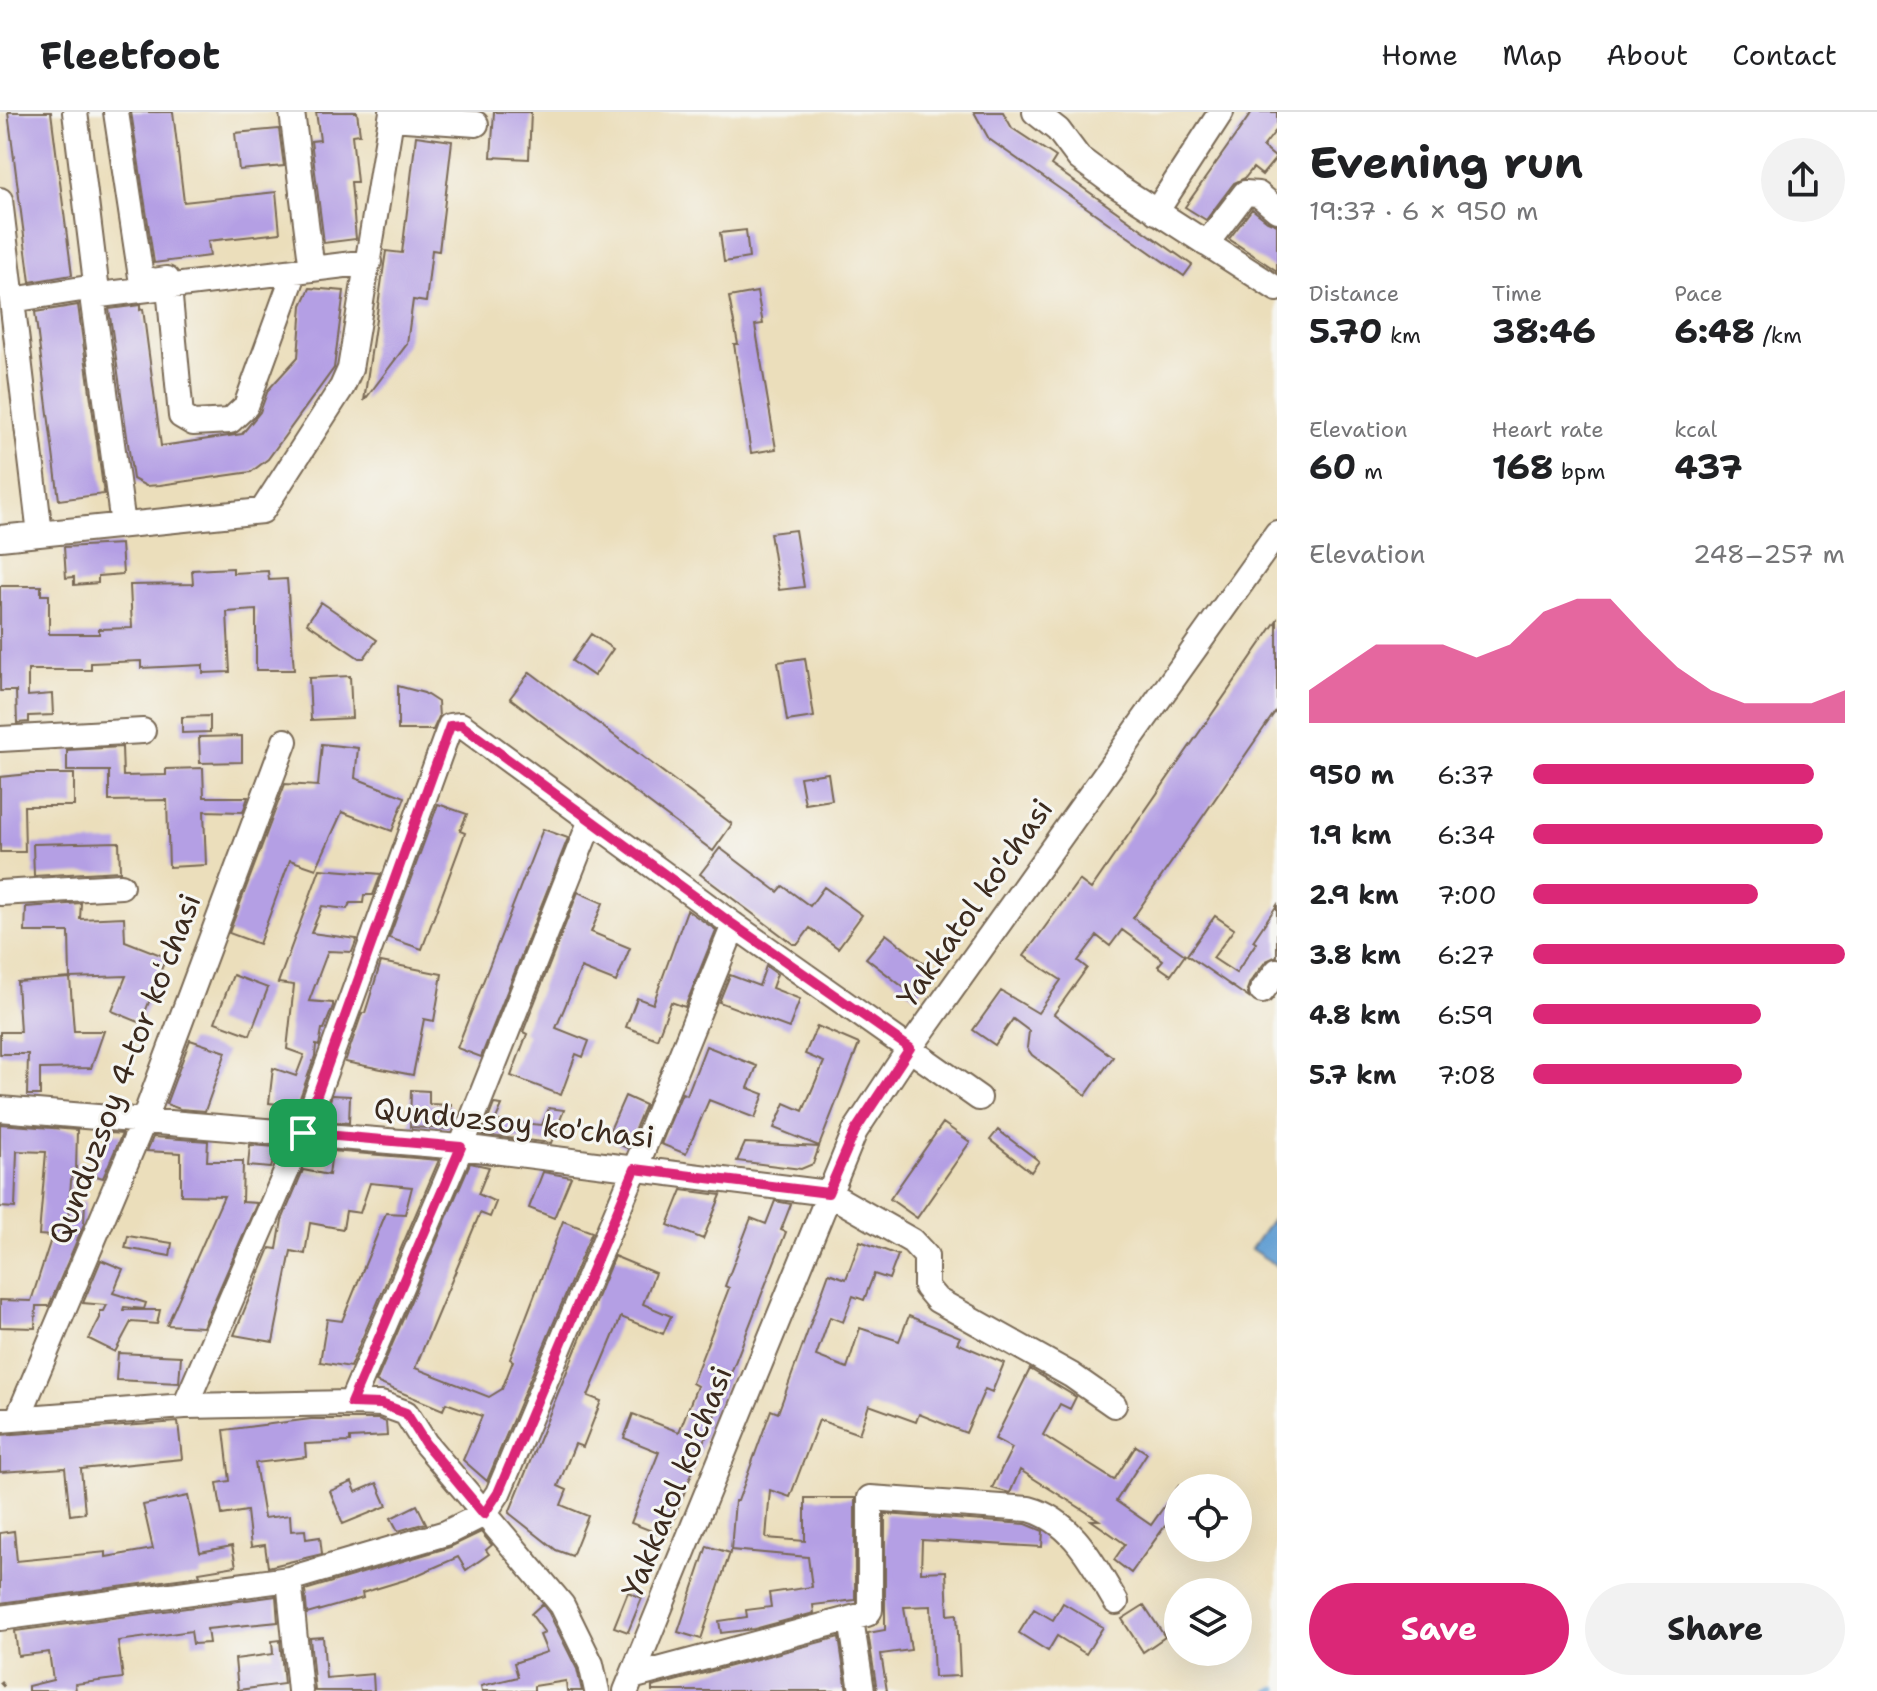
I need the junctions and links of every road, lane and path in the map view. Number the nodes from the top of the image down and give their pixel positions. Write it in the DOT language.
graph roads {
  1 [pos="75,112"];
  2 [pos="116,112"];
  3 [pos="292,112"];
  4 [pos="1035,112"];
  5 [pos="1221,112"];
  6 [pos="392,115"];
  7 [pos="476,124"];
  8 [pos="0,200"];
  9 [pos="1277,210"];
  10 [pos="1156,212"];
  11 [pos="1206,244"];
  12 [pos="369,258"];
  13 [pos="303,266"];
  14 [pos="169,287"];
  15 [pos="1277,289"];
  16 [pos="12,300"];
  17 [pos="123,525"];
  18 [pos="1277,533"];
  19 [pos="40,534"];
  20 [pos="0,538"];
  21 [pos="143,731"];
  22 [pos="0,739"];
  23 [pos="285,741"];
  24 [pos="591,820"];
  25 [pos="121,886"];
  26 [pos="0,893"];
  27 [pos="734,925"];
  28 [pos="1277,971"];
  29 [pos="1262,991"];
  30 [pos="910,1048"];
  31 [pos="979,1098"];
  32 [pos="0,1109"];
  33 [pos="143,1122"];
  34 [pos="303,1133"];
  35 [pos="461,1147"];
  36 [pos="635,1169"];
  37 [pos="828,1193"];
  38 [pos="351,1403"];
  39 [pos="1114,1405"];
  40 [pos="185,1406"];
  41 [pos="9,1419"];
  42 [pos="484,1514"];
  43 [pos="289,1579"];
  44 [pos="1116,1602"];
  45 [pos="0,1618"];
  46 [pos="851,1619"];
  47 [pos="0,1682"];
  48 [pos="629,1684"];
  49 [pos="8,1691"];
  50 [pos="300,1691"];
  51 [pos="597,1691"];
  52 [pos="862,1691"];
  1 -- 16 [label="street"];
  2 -- 13 [label="street"];
  3 -- 13 [label="street"];
  4 -- 10 [label="street"];
  5 -- 10 [label="street"];
  6 -- 7 [label="street"];
  6 -- 12 [label="street"];
  8 -- 16 [label="street"];
  9 -- 11 [label="street"];
  10 -- 11 [label="street"];
  11 -- 15 [label="street"];
  12 -- 13 [label="street"];
  12 -- 17 [label="street"];
  13 -- 14 [label="street"];
  13 -- 14 [label="street"];
  14 -- 17 [label="street"];
  16 -- 19 [label="street"];
  17 -- 19 [label="street"];
  18 -- 30 [label="street, Yakkatol ko'chasi"];
  19 -- 20 [label="street"];
  21 -- 22 [label="street"];
  23 -- 33 [label="street, Qunduzsoy 4-tor koʻchasi"];
  24 -- 27 [label="street"];
  24 -- 34 [label="street"];
  24 -- 35 [label="street"];
  25 -- 26 [label="street"];
  27 -- 30 [label="street"];
  27 -- 36 [label="street"];
  28 -- 29 [label="street"];
  30 -- 31 [label="street"];
  30 -- 37 [label="street, Yakkatol ko'chasi"];
  32 -- 33 [label="street, Qunduzsoy ko'chasi"];
  33 -- 34 [label="street, Qunduzsoy ko'chasi"];
  33 -- 41 [label="street, Qunduzsoy 4-tor koʻchasi"];
  34 -- 35 [label="street, Qunduzsoy ko'chasi"];
  34 -- 40 [label="street"];
  35 -- 36 [label="street, Qunduzsoy ko'chasi"];
  35 -- 38 [label="street"];
  36 -- 37 [label="street, Qunduzsoy ko'chasi"];
  36 -- 42 [label="street"];
  37 -- 39 [label="street"];
  37 -- 48 [label="street, Yakkatol ko'chasi"];
  38 -- 40 [label="street"];
  38 -- 42 [label="street"];
  40 -- 41 [label="street"];
  42 -- 43 [label="street"];
  42 -- 51 [label="street"];
  43 -- 45 [label="street"];
  43 -- 50 [label="street"];
  44 -- 46 [label="street"];
  46 -- 48 [label="street"];
  46 -- 52 [label="street"];
  47 -- 49 [label="path"];
}
